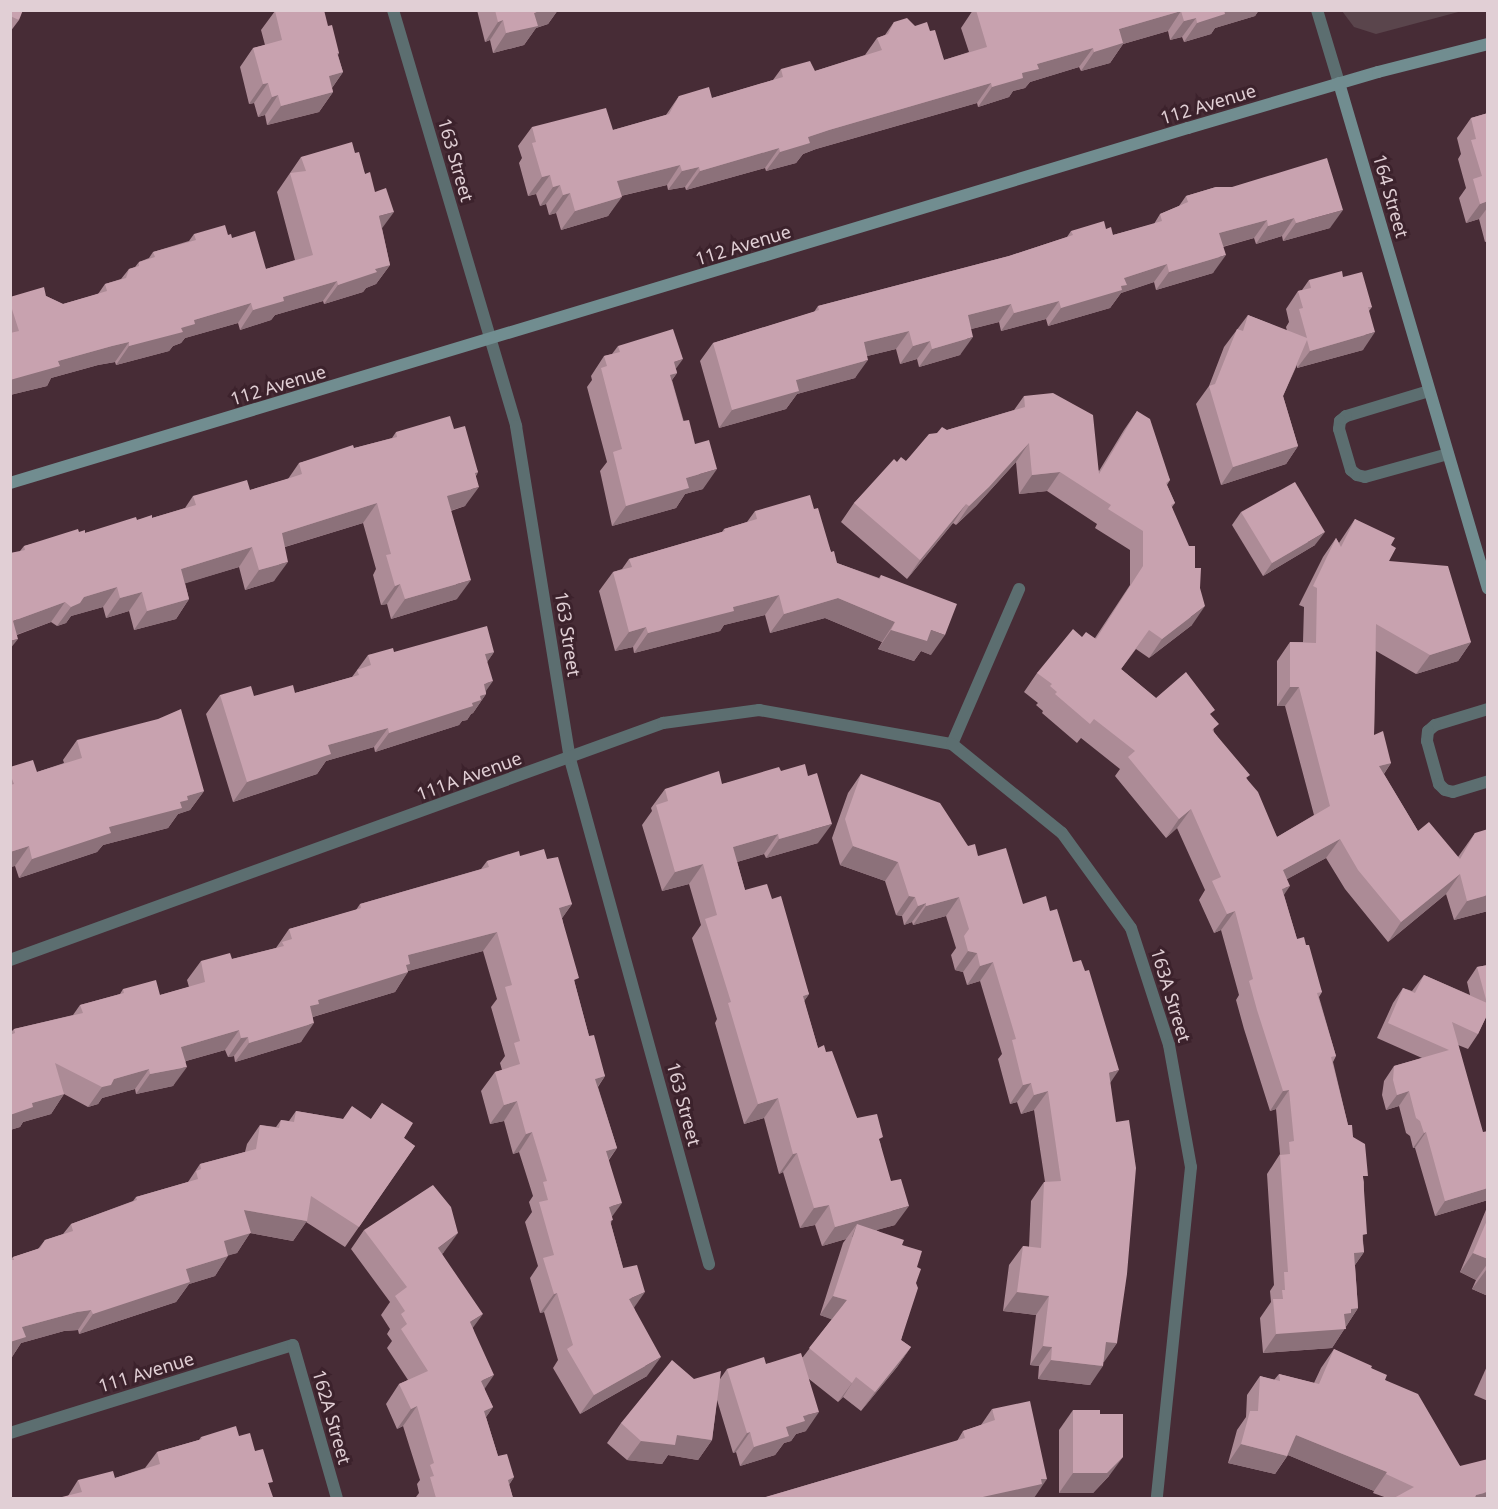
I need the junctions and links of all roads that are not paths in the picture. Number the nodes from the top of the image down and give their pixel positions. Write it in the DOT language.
graph roads {
  1 [pos="393,10"];
  2 [pos="1317,10"];
  3 [pos="1488,44"];
  4 [pos="1339,83"];
  5 [pos="490,341"];
  6 [pos="1429,391"];
  7 [pos="1448,454"];
  8 [pos="10,483"];
  9 [pos="1019,589"];
  10 [pos="1488,589"];
  11 [pos="1488,710"];
  12 [pos="952,744"];
  13 [pos="570,759"];
  14 [pos="1488,781"];
  15 [pos="10,960"];
  16 [pos="709,1264"];
  17 [pos="293,1345"];
  18 [pos="10,1433"];
  19 [pos="337,1498"];
  20 [pos="1157,1498"];
  1 -- 5 [label="street, 163 Street"];
  2 -- 4 [label="street, 164 Street"];
  3 -- 4 [label="street, 112 Avenue"];
  4 -- 5 [label="street, 112 Avenue"];
  4 -- 6 [label="street, 164 Street"];
  5 -- 8 [label="street, 112 Avenue"];
  5 -- 13 [label="street, 163 Street"];
  6 -- 7 [label="street, 164 Street"];
  6 -- 7 [label="street"];
  7 -- 10 [label="street, 164 Street"];
  9 -- 12 [label="street"];
  11 -- 14 [label="street"];
  12 -- 13 [label="street, 111A Avenue"];
  12 -- 20 [label="street, 163A Street"];
  13 -- 15 [label="street, 111A Avenue"];
  13 -- 16 [label="street, 163 Street"];
  17 -- 18 [label="street, 111 Avenue"];
  17 -- 19 [label="street, 162A Street"];
}
